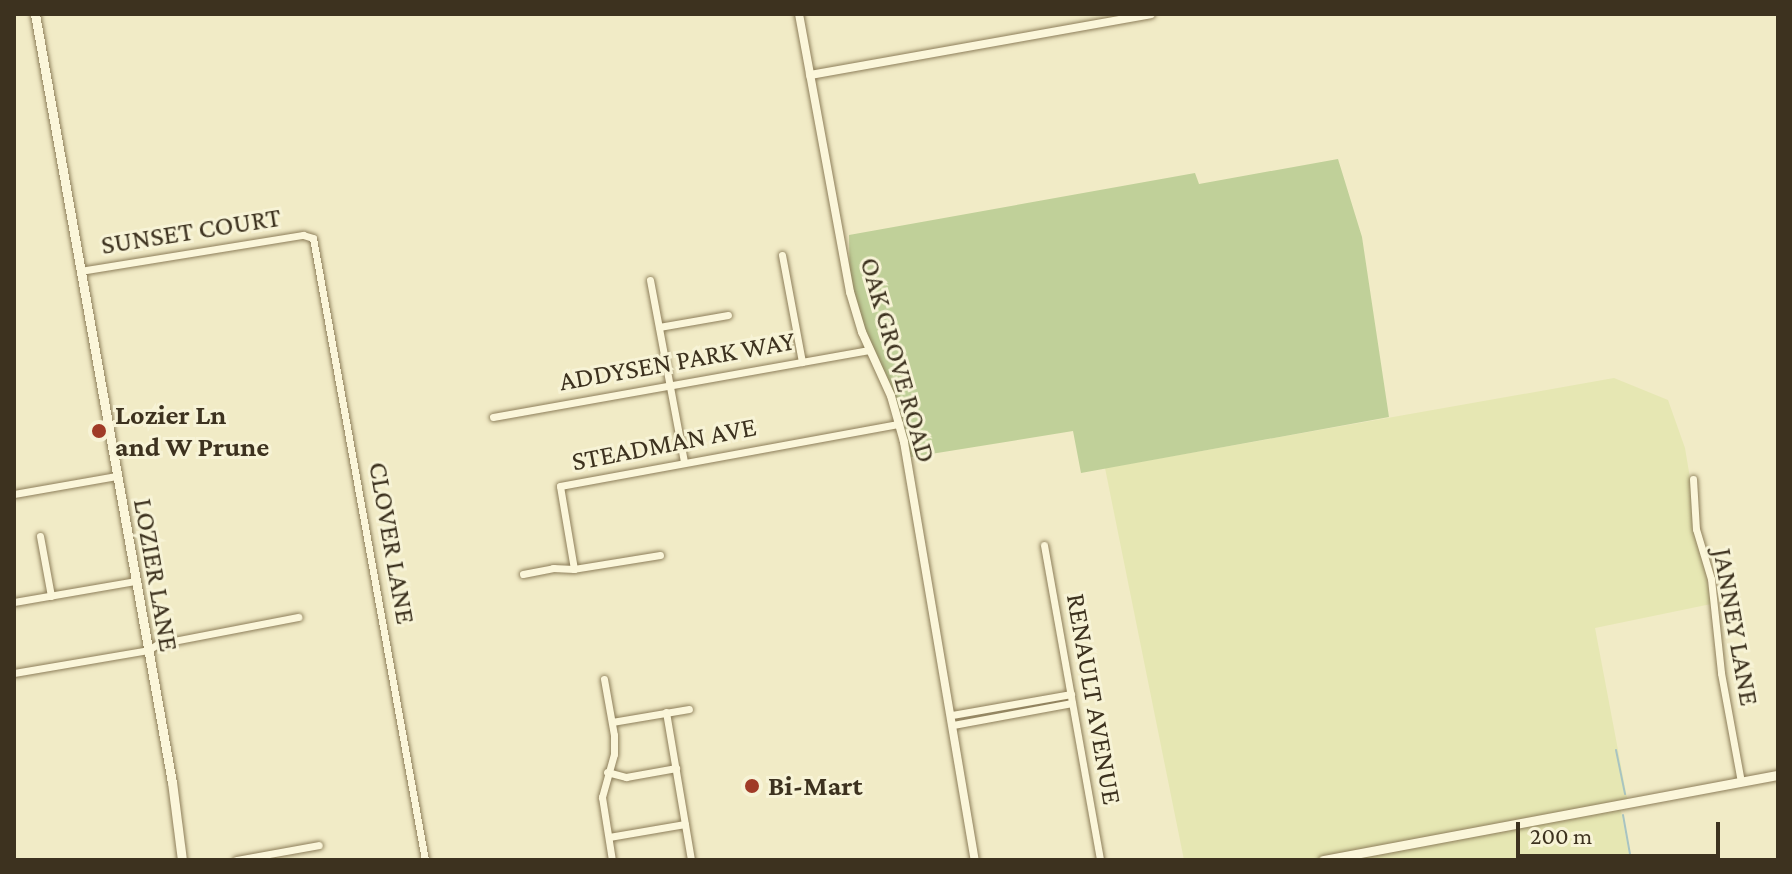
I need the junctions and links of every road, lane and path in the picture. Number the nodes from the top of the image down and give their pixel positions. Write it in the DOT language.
graph roads {
  1 [pos="35,14"];
  2 [pos="799,14"];
  3 [pos="1151,14"];
  4 [pos="810,75"];
  5 [pos="309,235"];
  6 [pos="782,255"];
  7 [pos="80,271"];
  8 [pos="650,280"];
  9 [pos="728,315"];
  10 [pos="659,327"];
  11 [pos="869,350"];
  12 [pos="802,362"];
  13 [pos="670,384"];
  14 [pos="493,417"];
  15 [pos="899,424"];
  16 [pos="684,462"];
  17 [pos="116,476"];
  18 [pos="1693,479"];
  19 [pos="14,494"];
  20 [pos="40,536"];
  21 [pos="1044,545"];
  22 [pos="660,555"];
  23 [pos="574,569"];
  24 [pos="523,574"];
  25 [pos="136,581"];
  26 [pos="51,596"];
  27 [pos="14,602"];
  28 [pos="298,617"];
  29 [pos="148,650"];
  30 [pos="14,673"];
  31 [pos="604,679"];
  32 [pos="1071,694"];
  33 [pos="1072,703"];
  34 [pos="689,709"];
  35 [pos="666,712"];
  36 [pos="952,720"];
  37 [pos="612,722"];
  38 [pos="676,768"];
  39 [pos="607,772"];
  40 [pos="1778,775"];
  41 [pos="1741,782"];
  42 [pos="685,824"];
  43 [pos="609,837"];
  44 [pos="319,845"];
  45 [pos="182,860"];
  46 [pos="236,860"];
  47 [pos="425,860"];
  48 [pos="612,860"];
  49 [pos="691,860"];
  50 [pos="975,860"];
  51 [pos="1100,860"];
  52 [pos="1323,860"];
  1 -- 7 [label="main road, LOZIER LANE"];
  2 -- 4 [label="street, OAK GROVE ROAD"];
  3 -- 4 [label="street"];
  4 -- 11 [label="street, OAK GROVE ROAD"];
  5 -- 7 [label="street, SUNSET COURT"];
  5 -- 47 [label="street, CLOVER LANE"];
  6 -- 12 [label="street"];
  7 -- 17 [label="main road, LOZIER LANE"];
  8 -- 10 [label="street"];
  9 -- 10 [label="street"];
  10 -- 13 [label="street"];
  11 -- 12 [label="street, ADDYSEN PARK WAY"];
  11 -- 15 [label="street, OAK GROVE ROAD"];
  12 -- 13 [label="street, ADDYSEN PARK WAY"];
  13 -- 14 [label="street, ADDYSEN PARK WAY"];
  13 -- 16 [label="street"];
  15 -- 16 [label="street, STEADMAN AVE"];
  15 -- 36 [label="street, OAK GROVE ROAD"];
  16 -- 23 [label="street, STEADMAN AVE"];
  17 -- 19 [label="street"];
  17 -- 25 [label="main road, LOZIER LANE"];
  18 -- 41 [label="street, JANNEY LANE"];
  20 -- 26 [label="street"];
  21 -- 32 [label="street, RENAULT AVENUE"];
  22 -- 23 [label="street"];
  23 -- 24 [label="street"];
  25 -- 26 [label="street"];
  25 -- 29 [label="main road, LOZIER LANE"];
  26 -- 27 [label="street"];
  28 -- 29 [label="street"];
  29 -- 30 [label="street"];
  29 -- 45 [label="main road, LOZIER LANE"];
  31 -- 37 [label="street"];
  32 -- 33 [label="street, RENAULT AVENUE"];
  32 -- 36 [label="street"];
  33 -- 36 [label="street"];
  33 -- 51 [label="street, RENAULT AVENUE"];
  34 -- 35 [label="street"];
  35 -- 37 [label="street"];
  35 -- 38 [label="street"];
  36 -- 50 [label="street, OAK GROVE ROAD"];
  37 -- 39 [label="street"];
  38 -- 39 [label="street"];
  38 -- 42 [label="street"];
  39 -- 43 [label="street"];
  40 -- 41 [label="main road"];
  41 -- 52 [label="main road"];
  42 -- 43 [label="street"];
  42 -- 49 [label="street"];
  43 -- 48 [label="street"];
  44 -- 46 [label="street"];
}
